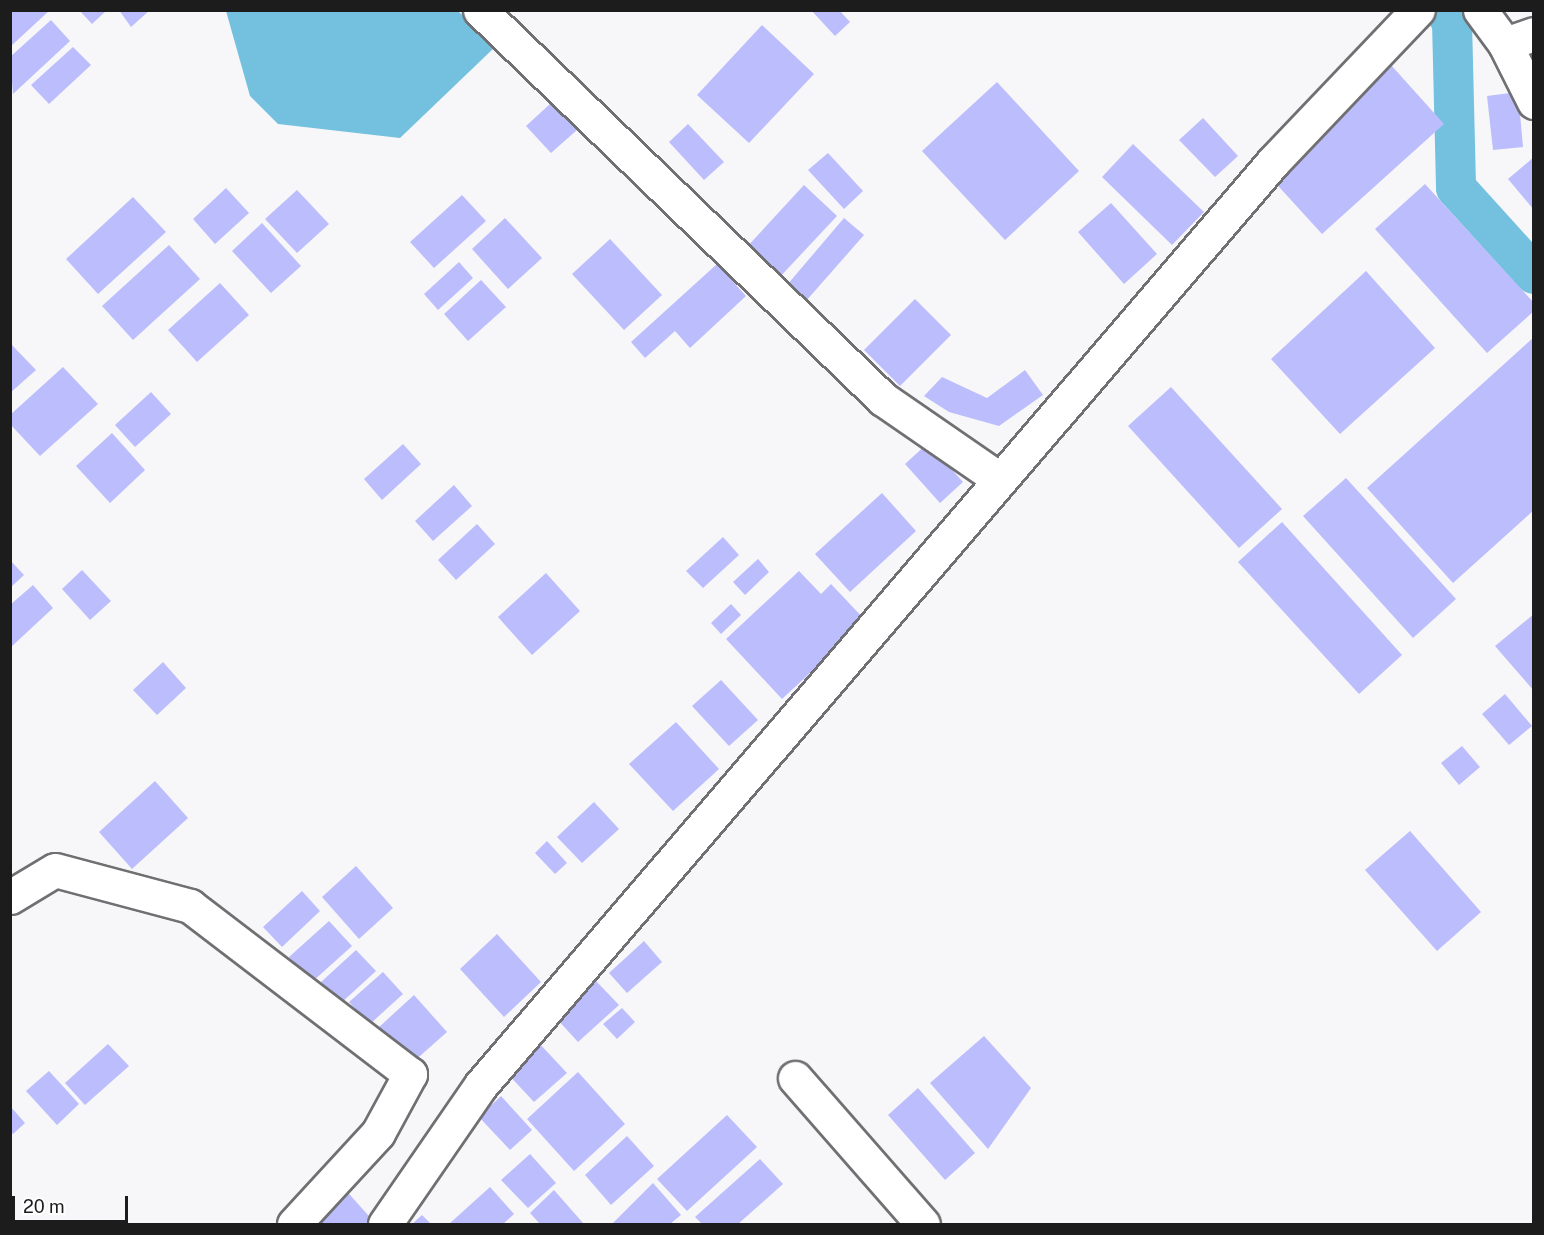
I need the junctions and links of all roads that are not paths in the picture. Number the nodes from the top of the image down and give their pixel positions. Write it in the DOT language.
graph roads {
  1 [pos="480,10"];
  2 [pos="1419,10"];
  3 [pos="1480,10"];
  4 [pos="1519,39"];
  5 [pos="1533,102"];
  6 [pos="999,479"];
  7 [pos="10,897"];
  8 [pos="795,1078"];
  9 [pos="294,1224"];
  10 [pos="385,1224"];
  11 [pos="923,1224"];
  1 -- 6 [label="street"];
  2 -- 6 [label="street"];
  3 -- 4 [label="street"];
  4 -- 5 [label="street"];
  6 -- 10 [label="street"];
  7 -- 9 [label="street"];
  8 -- 11 [label="street"];
}
